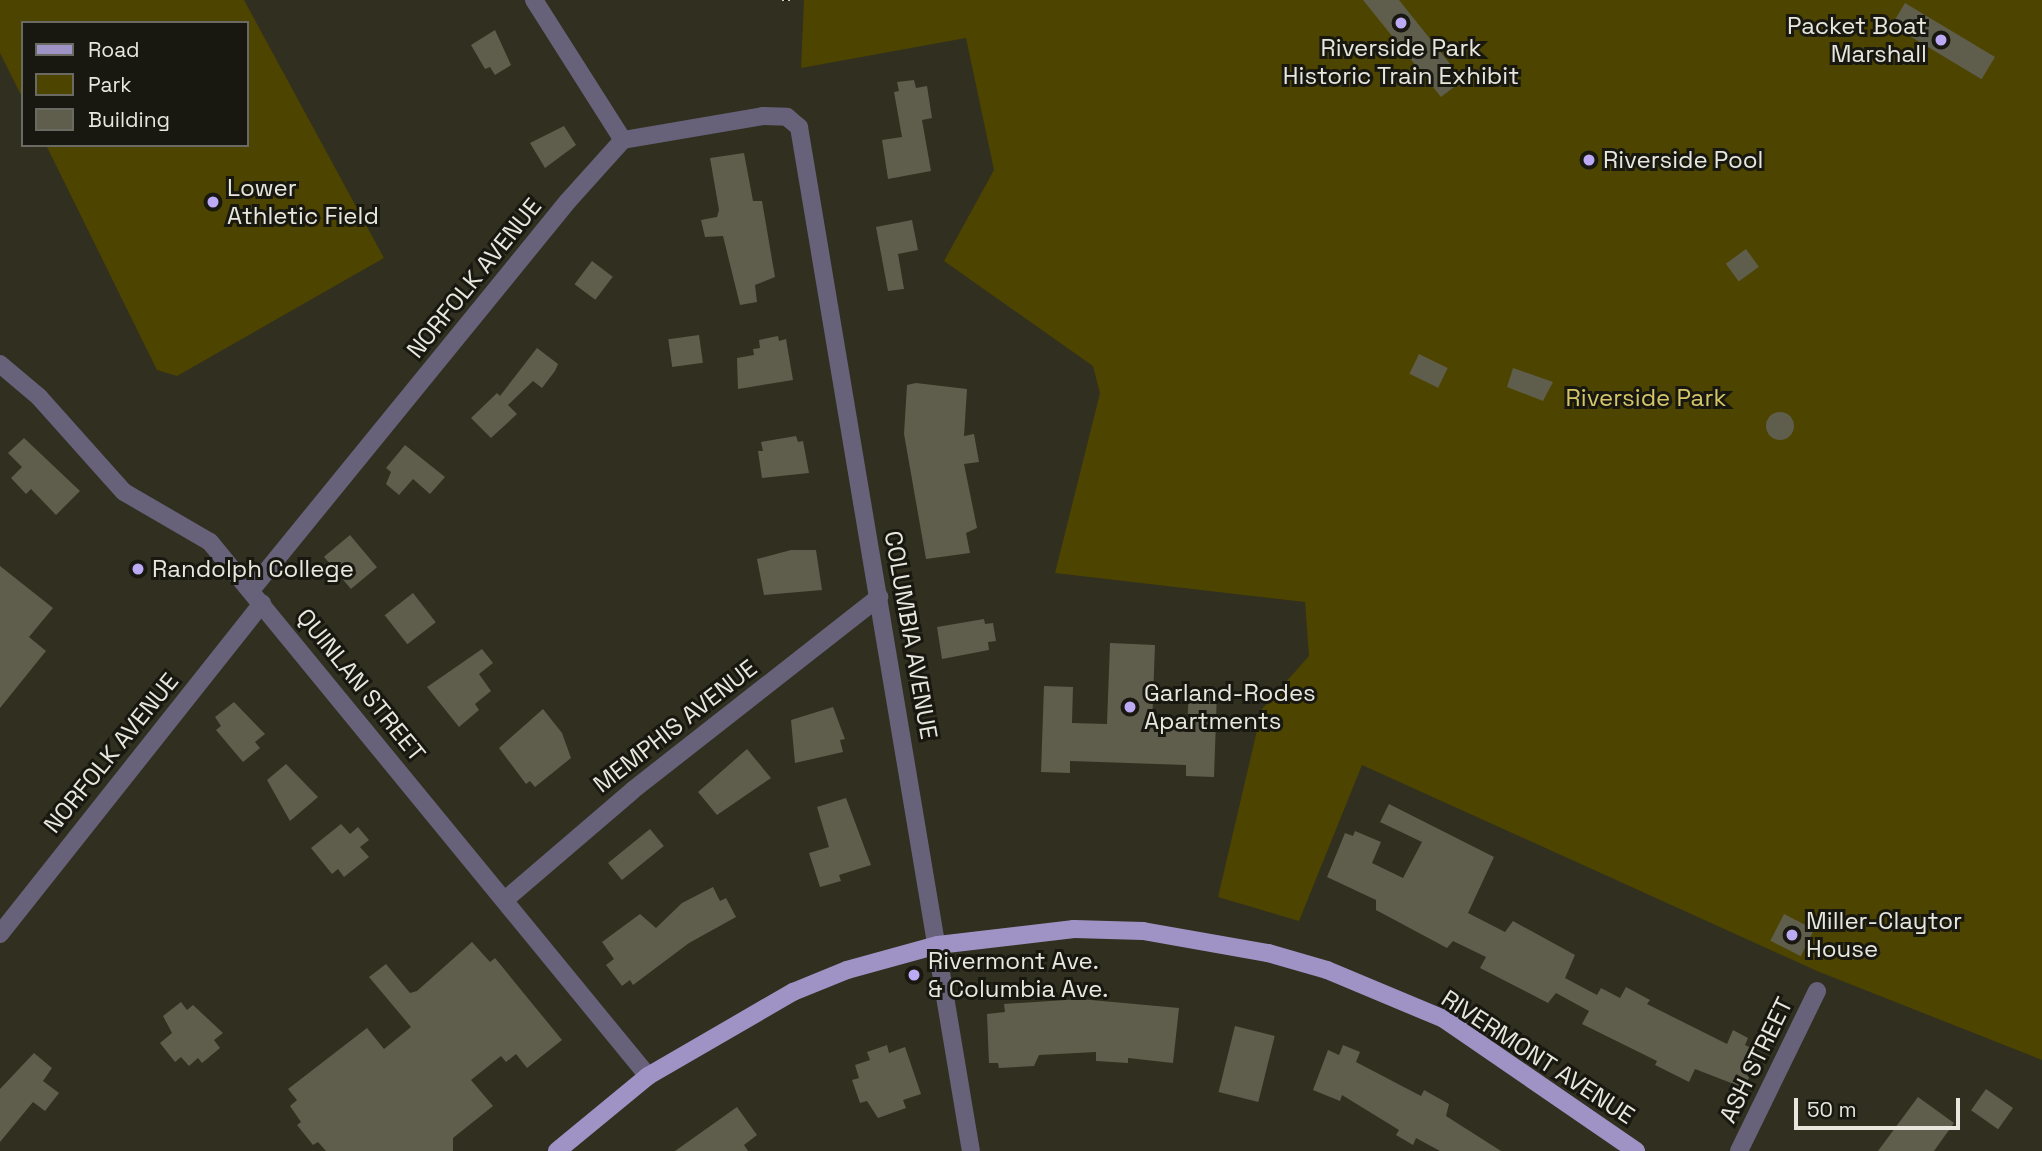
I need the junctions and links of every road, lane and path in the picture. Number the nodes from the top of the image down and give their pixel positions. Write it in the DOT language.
graph roads {
  1 [pos="534,0"];
  2 [pos="624,141"];
  3 [pos="0,363"];
  4 [pos="257,596"];
  5 [pos="880,597"];
  6 [pos="506,899"];
  7 [pos="0,934"];
  8 [pos="939,945"];
  9 [pos="1816,991"];
  10 [pos="648,1076"];
  11 [pos="557,1151"];
  12 [pos="971,1151"];
  13 [pos="1636,1151"];
  14 [pos="1739,1151"];
  1 -- 2 [label="street"];
  2 -- 4 [label="street, NORFOLK AVENUE"];
  2 -- 5 [label="street, COLUMBIA AVENUE"];
  3 -- 4 [label="street, QUINLAN STREET"];
  4 -- 6 [label="street, QUINLAN STREET"];
  4 -- 7 [label="street, NORFOLK AVENUE"];
  5 -- 6 [label="street, MEMPHIS AVENUE"];
  5 -- 8 [label="street, COLUMBIA AVENUE"];
  6 -- 10 [label="street, QUINLAN STREET"];
  8 -- 10 [label="main road, RIVERMONT AVENUE"];
  8 -- 12 [label="street, COLUMBIA AVENUE"];
  8 -- 13 [label="main road, RIVERMONT AVENUE"];
  9 -- 14 [label="street, ASH STREET"];
  10 -- 11 [label="main road, RIVERMONT AVENUE"];
}
